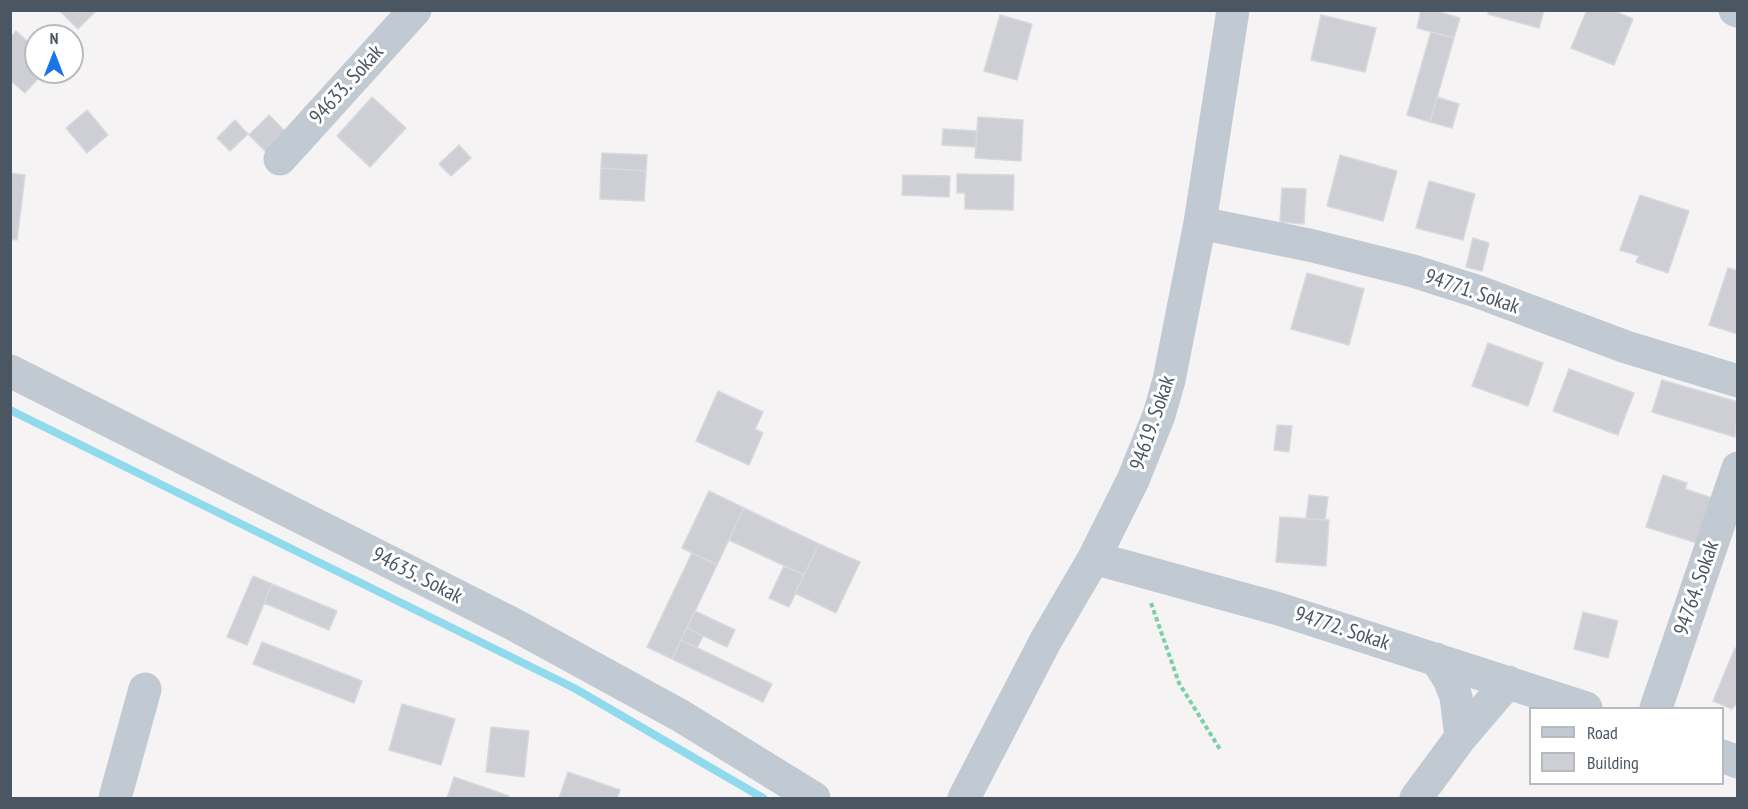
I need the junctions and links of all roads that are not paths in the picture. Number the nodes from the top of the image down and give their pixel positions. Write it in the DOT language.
graph roads {
  1 [pos="415,10"];
  2 [pos="1233,10"];
  3 [pos="280,159"];
  4 [pos="1200,223"];
  5 [pos="10,370"];
  6 [pos="1737,381"];
  7 [pos="1737,468"];
  8 [pos="1094,558"];
  9 [pos="1436,659"];
  10 [pos="1508,682"];
  11 [pos="145,689"];
  12 [pos="1584,707"];
  13 [pos="1656,707"];
  14 [pos="1461,737"];
  15 [pos="114,798"];
  16 [pos="814,798"];
  17 [pos="964,798"];
  18 [pos="1416,798"];
  1 -- 3 [label="street, 94633. Sokak"];
  2 -- 4 [label="street, 94619. Sokak"];
  4 -- 6 [label="street, 94771. Sokak"];
  4 -- 8 [label="street, 94619. Sokak"];
  5 -- 16 [label="street, 94635. Sokak"];
  7 -- 13 [label="street, 94764. Sokak"];
  8 -- 9 [label="street, 94772. Sokak"];
  8 -- 17 [label="street, 94619. Sokak"];
  9 -- 10 [label="street, 94772. Sokak"];
  9 -- 14 [label="street"];
  10 -- 12 [label="street, 94772. Sokak"];
  10 -- 14 [label="street"];
  11 -- 15 [label="street"];
  14 -- 18 [label="street"];
}
